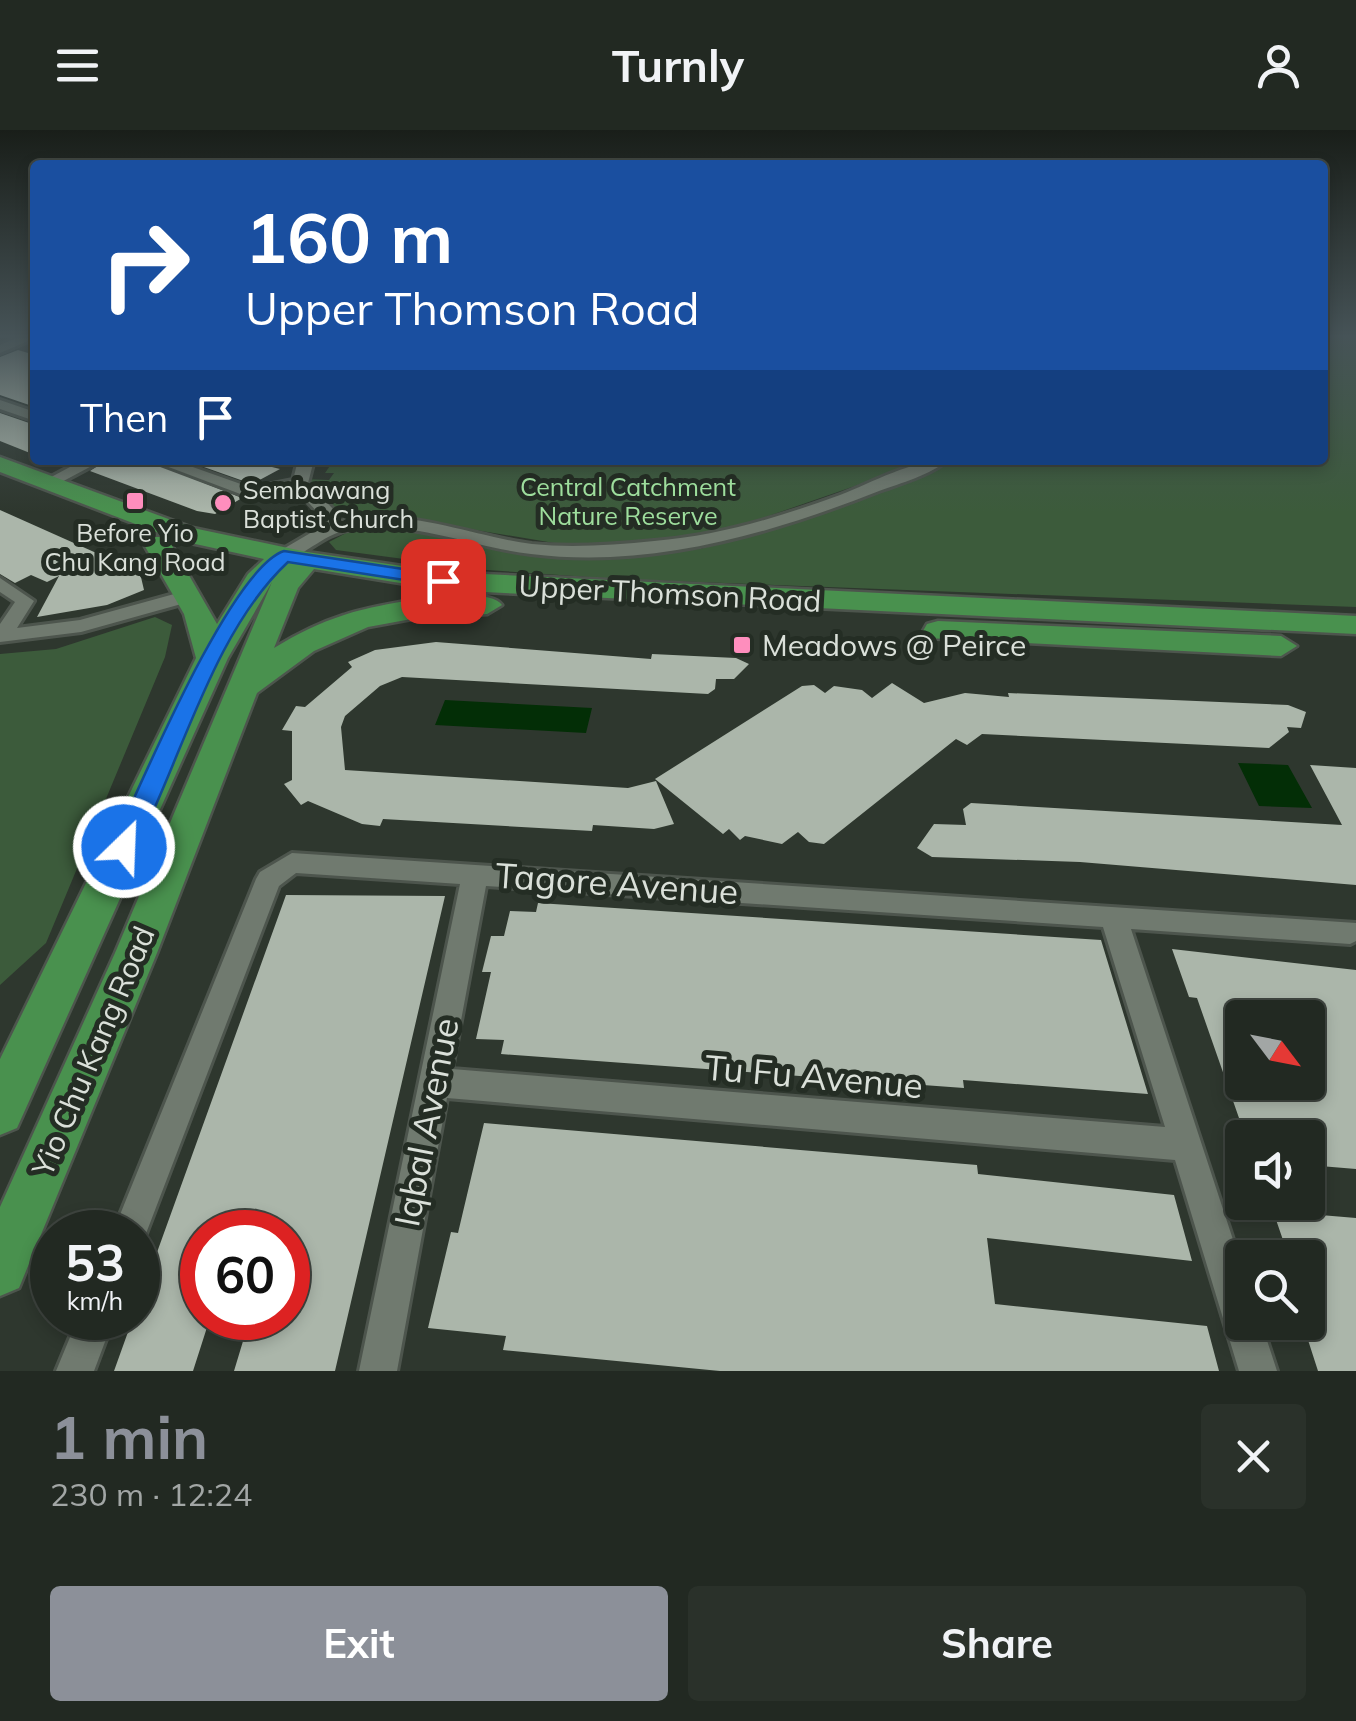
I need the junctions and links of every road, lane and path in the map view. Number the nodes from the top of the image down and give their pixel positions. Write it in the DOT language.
graph roads {
  1 [pos="0,404"];
  2 [pos="30,415"];
  3 [pos="0,464"];
  4 [pos="85,465"];
  5 [pos="172,465"];
  6 [pos="305,465"];
  7 [pos="926,465"];
  8 [pos="48,483"];
  9 [pos="0,484"];
  10 [pos="300,484"];
  11 [pos="156,543"];
  12 [pos="299,554"];
  13 [pos="0,584"];
  14 [pos="185,597"];
  15 [pos="500,604"];
  16 [pos="1356,625"];
  17 [pos="1,636"];
  18 [pos="1356,649"];
  19 [pos="212,658"];
  20 [pos="241,689"];
  21 [pos="180,837"];
  22 [pos="475,874"];
  23 [pos="1113,916"];
  24 [pos="92,918"];
  25 [pos="1350,932"];
  26 [pos="433,1082"];
  27 [pos="0,1111"];
  28 [pos="1188,1145"];
  29 [pos="139,1210"];
  30 [pos="1225,1263"];
  31 [pos="0,1269"];
  32 [pos="87,1340"];
  33 [pos="1249,1340"];
  34 [pos="75,1371"];
  35 [pos="378,1371"];
  36 [pos="1258,1371"];
  1 -- 2 [label="street"];
  3 -- 8 [label="main road, Upper Thomson Road"];
  4 -- 8 [label="street"];
  5 -- 10 [label="street"];
  6 -- 10 [label="street"];
  7 -- 12 [label="street"];
  8 -- 12 [label="main road, Upper Thomson Road"];
  9 -- 11 [label="main road, Upper Thomson Road"];
  10 -- 12 [label="street"];
  11 -- 12 [label="main road, Upper Thomson Road"];
  11 -- 14 [label="main road"];
  12 -- 15 [label="main road, Upper Thomson Road"];
  12 -- 16 [label="main road, Upper Thomson Road"];
  12 -- 19 [label="main road, Yio Chu Kang Road"];
  12 -- 20 [label="main road, Yio Chu Kang Road"];
  13 -- 17 [label="street"];
  14 -- 17 [label="street"];
  14 -- 19 [label="main road"];
  15 -- 18 [label="main road, Upper Thomson Road"];
  15 -- 20 [label="main road"];
  19 -- 24 [label="main road, Yio Chu Kang Road"];
  20 -- 21 [label="main road, Yio Chu Kang Road"];
  21 -- 24 [label="main road"];
  21 -- 31 [label="main road, Yio Chu Kang Road"];
  22 -- 23 [label="street, Tagore Avenue"];
  22 -- 26 [label="street, Iqbal Avenue"];
  22 -- 29 [label="street, Tagore Avenue"];
  23 -- 25 [label="street, Tagore Avenue"];
  23 -- 28 [label="street"];
  24 -- 27 [label="main road, Yio Chu Kang Road"];
  26 -- 28 [label="street, Tu Fu Avenue"];
  26 -- 35 [label="street, Iqbal Avenue"];
  28 -- 30 [label="street"];
  32 -- 34 [label="street"];
  33 -- 36 [label="street"];
}
